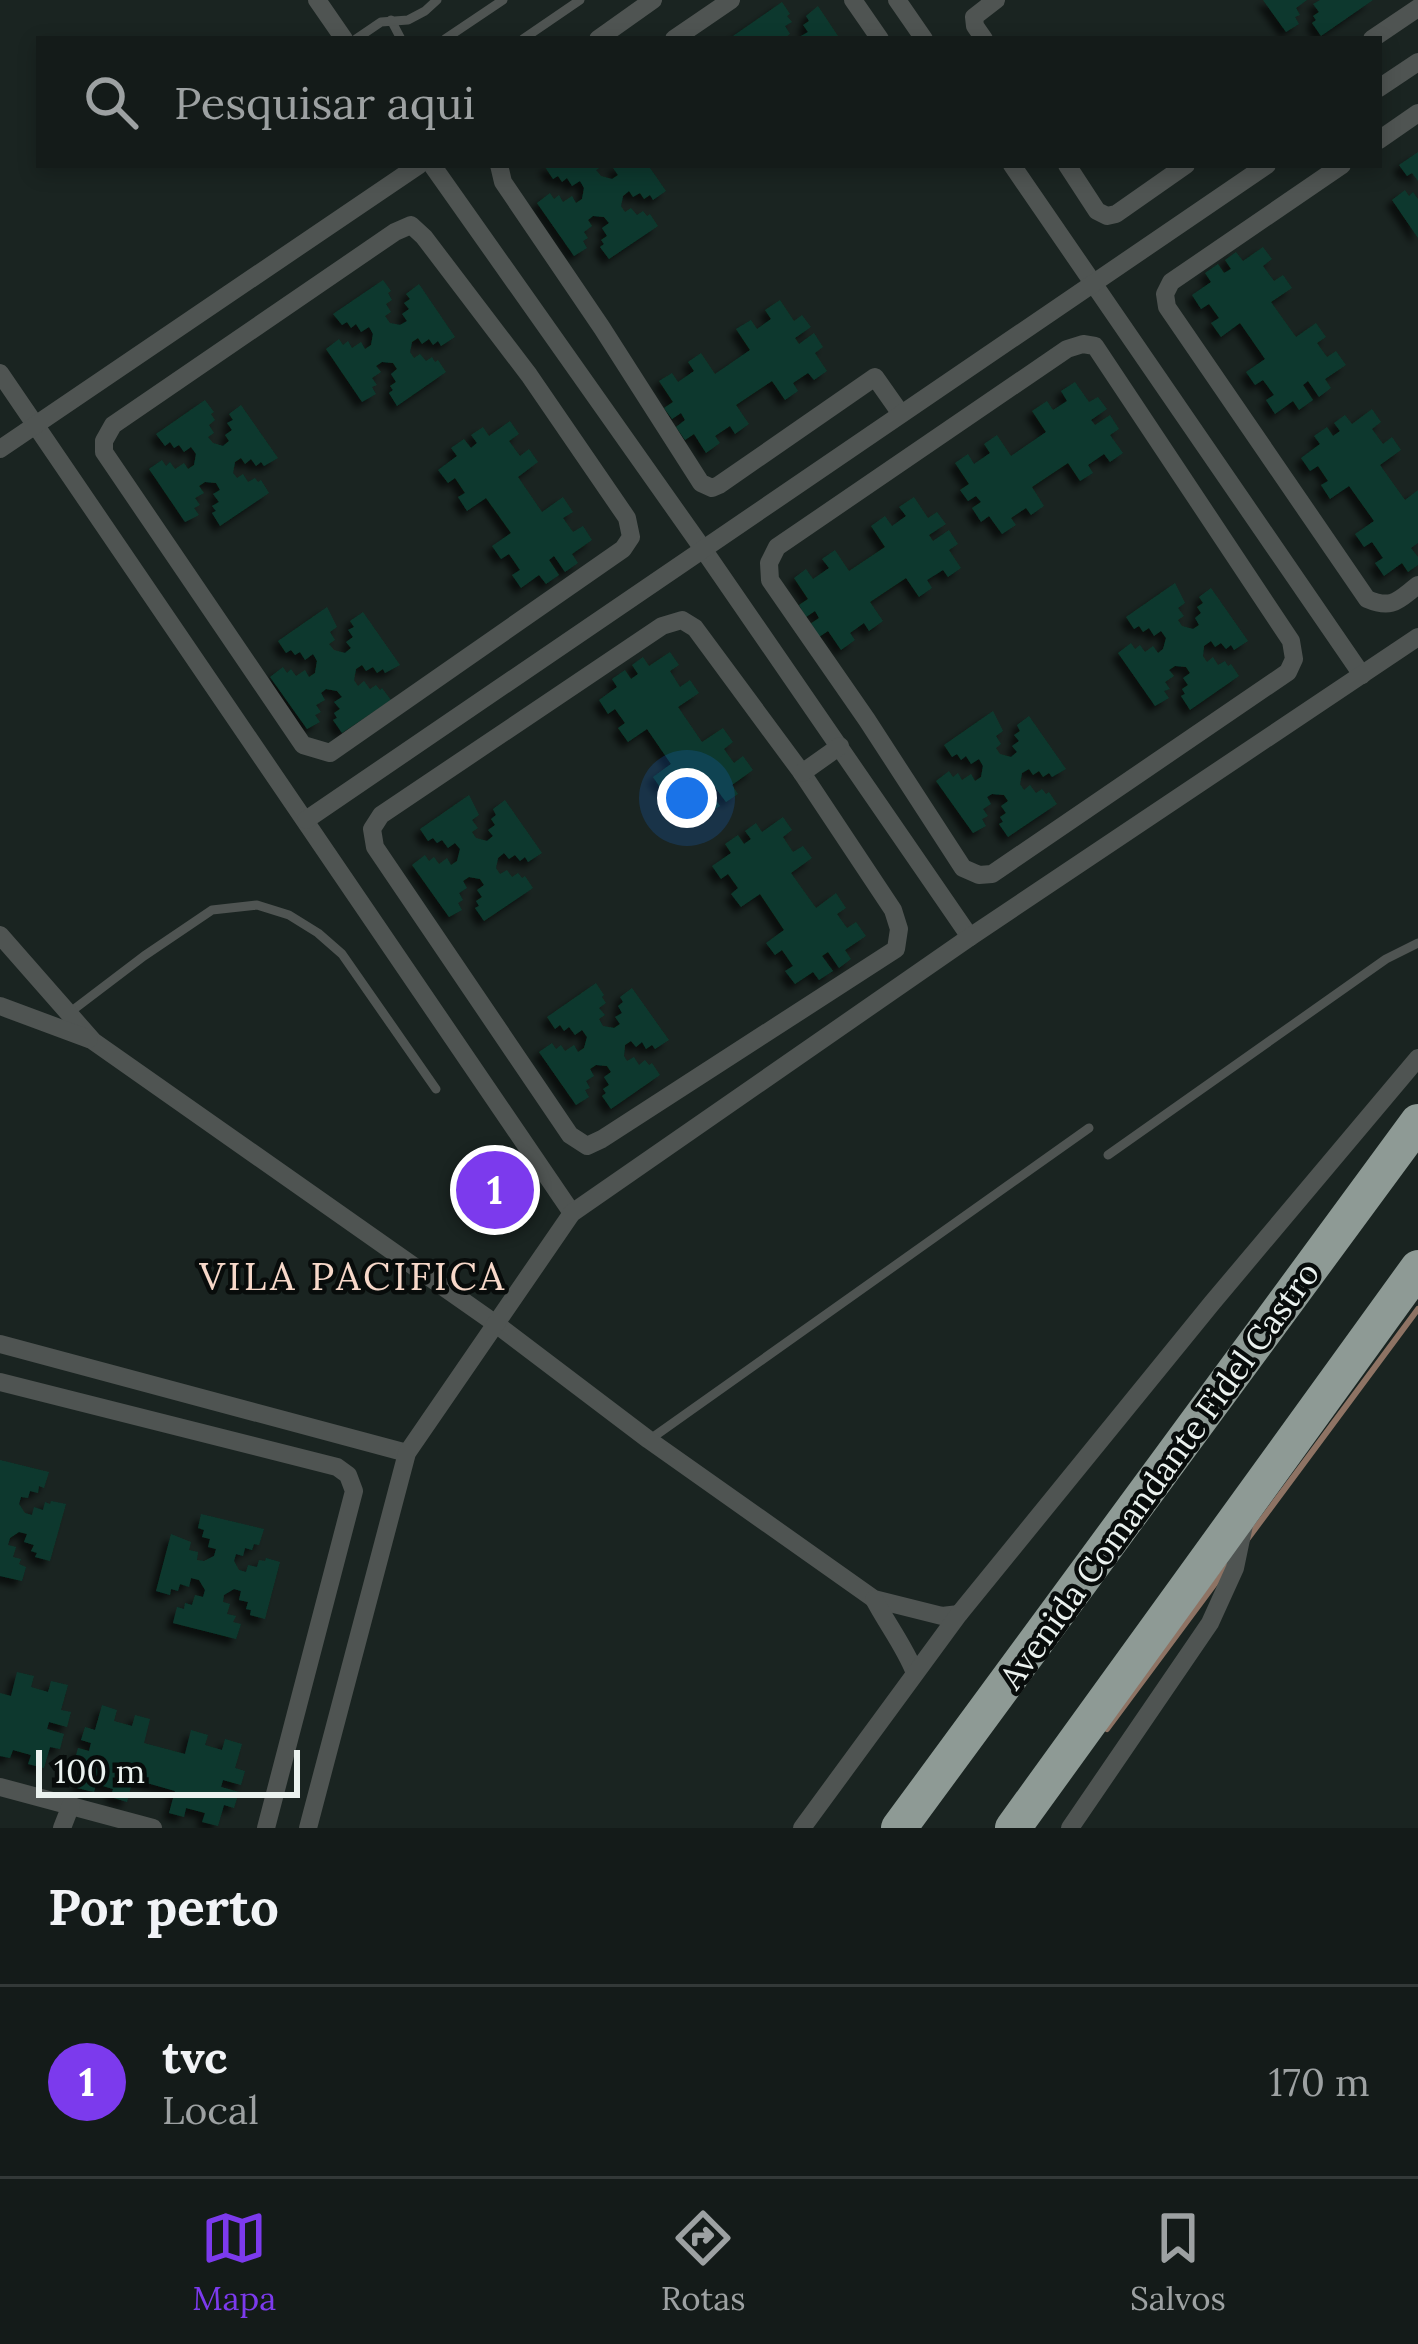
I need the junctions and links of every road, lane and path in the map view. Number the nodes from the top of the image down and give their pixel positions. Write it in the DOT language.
graph roads {
  1 [pos="317,0"];
  2 [pos="437,0"];
  3 [pos="503,0"];
  4 [pos="580,0"];
  5 [pos="653,0"];
  6 [pos="731,0"];
  7 [pos="853,0"];
  8 [pos="996,0"];
  9 [pos="904,2"];
  10 [pos="1418,8"];
  11 [pos="391,20"];
  12 [pos="342,36"];
  13 [pos="360,36"];
  14 [pos="399,36"];
  15 [pos="450,36"];
  16 [pos="527,36"];
  17 [pos="602,36"];
  18 [pos="678,36"];
  19 [pos="878,36"];
  20 [pos="922,36"];
  21 [pos="982,36"];
  22 [pos="1376,36"];
  23 [pos="1418,62"];
  24 [pos="1382,86"];
  25 [pos="1418,112"];
  26 [pos="1382,138"];
  27 [pos="415,168"];
  28 [pos="434,168"];
  29 [pos="500,168"];
  30 [pos="1014,168"];
  31 [pos="1069,168"];
  32 [pos="1182,168"];
  33 [pos="1263,168"];
  34 [pos="1338,168"];
  35 [pos="1094,283"];
  36 [pos="563,350"];
  37 [pos="0,373"];
  38 [pos="529,375"];
  39 [pos="901,414"];
  40 [pos="35,423"];
  41 [pos="0,448"];
  42 [pos="703,549"];
  43 [pos="1418,585"];
  44 [pos="203,598"];
  45 [pos="170,620"];
  46 [pos="1418,637"];
  47 [pos="1362,675"];
  48 [pos="840,746"];
  49 [pos="802,773"];
  50 [pos="1140,775"];
  51 [pos="1163,808"];
  52 [pos="307,820"];
  53 [pos="0,935"];
  54 [pos="970,937"];
  55 [pos="1418,944"];
  56 [pos="472,990"];
  57 [pos="0,1006"];
  58 [pos="69,1013"];
  59 [pos="438,1014"];
  60 [pos="93,1041"];
  61 [pos="1418,1058"];
  62 [pos="436,1089"];
  63 [pos="1418,1122"];
  64 [pos="1089,1128"];
  65 [pos="1108,1155"];
  66 [pos="572,1214"];
  67 [pos="1418,1268"];
  68 [pos="496,1324"];
  69 [pos="0,1344"];
  70 [pos="0,1382"];
  71 [pos="181,1392"];
  72 [pos="172,1427"];
  73 [pos="649,1441"];
  74 [pos="407,1454"];
  75 [pos="1249,1502"];
  76 [pos="874,1599"];
  77 [pos="959,1614"];
  78 [pos="915,1673"];
  79 [pos="0,1787"];
  80 [pos="71,1805"];
  81 [pos="904,1823"];
  82 [pos="62,1828"];
  83 [pos="153,1828"];
  84 [pos="266,1828"];
  85 [pos="308,1828"];
  86 [pos="802,1828"];
  87 [pos="1013,1828"];
  88 [pos="1070,1828"];
  1 -- 12 [label="street"];
  2 -- 11 [label="lane"];
  3 -- 15 [label="lane"];
  4 -- 16 [label="lane"];
  5 -- 17 [label="street"];
  6 -- 18 [label="street"];
  7 -- 19 [label="street"];
  8 -- 21 [label="street"];
  9 -- 20 [label="street"];
  10 -- 22 [label="street"];
  11 -- 13 [label="lane"];
  11 -- 14 [label="lane"];
  23 -- 24 [label="street"];
  25 -- 26 [label="street"];
  27 -- 40 [label="street"];
  28 -- 36 [label="street"];
  29 -- 39 [label="street"];
  30 -- 35 [label="street"];
  31 -- 32 [label="street"];
  33 -- 35 [label="street"];
  34 -- 43 [label="street"];
  35 -- 39 [label="street"];
  35 -- 47 [label="street"];
  36 -- 38 [label="street"];
  36 -- 42 [label="street"];
  37 -- 40 [label="street"];
  38 -- 44 [label="street"];
  38 -- 44 [label="street"];
  39 -- 42 [label="street"];
  40 -- 41 [label="street"];
  40 -- 45 [label="street"];
  42 -- 48 [label="street"];
  42 -- 52 [label="street"];
  44 -- 45 [label="street"];
  45 -- 52 [label="street"];
  46 -- 47 [label="street"];
  47 -- 51 [label="street"];
  48 -- 49 [label="street"];
  48 -- 54 [label="street"];
  49 -- 56 [label="street"];
  49 -- 56 [label="street"];
  50 -- 50 [label="street"];
  50 -- 51 [label="street"];
  51 -- 54 [label="street"];
  52 -- 59 [label="street"];
  53 -- 58 [label="street"];
  54 -- 66 [label="street"];
  55 -- 65 [label="lane"];
  56 -- 59 [label="street"];
  57 -- 60 [label="street"];
  58 -- 60 [label="street"];
  58 -- 62 [label="lane"];
  59 -- 66 [label="street"];
  60 -- 68 [label="street"];
  61 -- 77 [label="street"];
  63 -- 81 [label="highway, Avenida Comandante Fidel Castro"];
  64 -- 73 [label="lane"];
  66 -- 68 [label="street"];
  67 -- 75 [label="highway"];
  68 -- 73 [label="street"];
  68 -- 74 [label="street"];
  69 -- 71 [label="street"];
  70 -- 72 [label="street"];
  71 -- 72 [label="street"];
  71 -- 74 [label="street"];
  72 -- 84 [label="street"];
  73 -- 76 [label="street"];
  74 -- 85 [label="street"];
  75 -- 87 [label="highway"];
  75 -- 88 [label="street"];
  76 -- 77 [label="street"];
  76 -- 78 [label="street"];
  77 -- 78 [label="street"];
  78 -- 86 [label="street"];
  79 -- 80 [label="street"];
  80 -- 82 [label="street"];
  80 -- 83 [label="street"];
}
